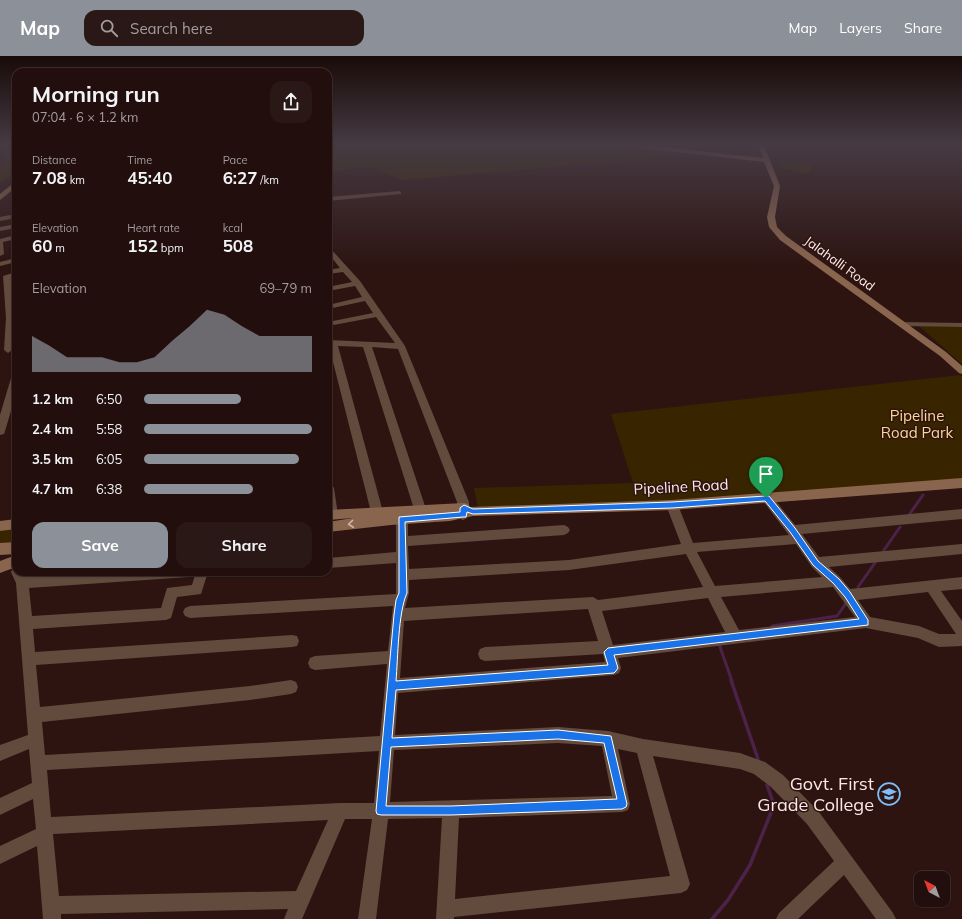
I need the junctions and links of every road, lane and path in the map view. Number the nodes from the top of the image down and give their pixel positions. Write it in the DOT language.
graph roads {
  1 [pos="777,185"];
  2 [pos="12,186"];
  3 [pos="3,192"];
  4 [pos="399,193"];
  5 [pos="0,198"];
  6 [pos="332,199"];
  7 [pos="12,217"];
  8 [pos="0,219"];
  9 [pos="12,227"];
  10 [pos="0,229"];
  11 [pos="12,238"];
  12 [pos="0,241"];
  13 [pos="0,254"];
  14 [pos="332,258"];
  15 [pos="12,261"];
  16 [pos="0,264"];
  17 [pos="345,269"];
  18 [pos="332,271"];
  19 [pos="4,276"];
  20 [pos="357,283"];
  21 [pos="4,287"];
  22 [pos="332,288"];
  23 [pos="367,298"];
  24 [pos="12,299"];
  25 [pos="12,301"];
  26 [pos="0,304"];
  27 [pos="332,306"];
  28 [pos="12,311"];
  29 [pos="378,314"];
  30 [pos="332,323"];
  31 [pos="902,324"];
  32 [pos="962,325"];
  33 [pos="332,343"];
  34 [pos="367,345"];
  35 [pos="401,346"];
  36 [pos="332,347"];
  37 [pos="8,350"];
  38 [pos="962,371"];
  39 [pos="12,391"];
  40 [pos="0,431"];
  41 [pos="962,483"];
  42 [pos="766,498"];
  43 [pos="672,505"];
  44 [pos="420,509"];
  45 [pos="467,511"];
  46 [pos="376,512"];
  47 [pos="962,514"];
  48 [pos="332,519"];
  49 [pos="332,519"];
  50 [pos="402,519"];
  51 [pos="12,524"];
  52 [pos="0,526"];
  53 [pos="564,530"];
  54 [pos="795,534"];
  55 [pos="402,541"];
  56 [pos="12,548"];
  57 [pos="689,548"];
  58 [pos="0,549"];
  59 [pos="962,549"];
  60 [pos="402,557"];
  61 [pos="332,562"];
  62 [pos="816,563"];
  63 [pos="403,575"];
  64 [pos="16,576"];
  65 [pos="201,576"];
  66 [pos="836,581"];
  67 [pos="962,583"];
  68 [pos="931,586"];
  69 [pos="711,592"];
  70 [pos="849,598"];
  71 [pos="400,600"];
  72 [pos="594,606"];
  73 [pos="190,612"];
  74 [pos="398,615"];
  75 [pos="866,622"];
  76 [pos="26,623"];
  77 [pos="962,632"];
  78 [pos="723,638"];
  79 [pos="962,640"];
  80 [pos="292,641"];
  81 [pos="608,650"];
  82 [pos="485,654"];
  83 [pos="395,657"];
  84 [pos="29,659"];
  85 [pos="315,663"];
  86 [pos="392,686"];
  87 [pos="291,687"];
  88 [pos="34,715"];
  89 [pos="36,739"];
  90 [pos="608,739"];
  91 [pos="387,743"];
  92 [pos="643,747"];
  93 [pos="0,753"];
  94 [pos="38,763"];
  95 [pos="40,787"];
  96 [pos="0,807"];
  97 [pos="451,810"];
  98 [pos="340,811"];
  99 [pos="381,811"];
  100 [pos="44,829"];
  101 [pos="0,855"];
  102 [pos="846,862"];
  103 [pos="302,900"];
  104 [pos="52,912"];
  105 [pos="445,914"];
  106 [pos="293,919"];
  107 [pos="367,919"];
  108 [pos="785,919"];
  109 [pos="887,919"];
  1 -- 31 [label="main road, Jalahalli Road"];
  2 -- 3 [label="main road"];
  3 -- 5 [label="main road"];
  4 -- 6 [label="street"];
  7 -- 8 [label="street"];
  9 -- 10 [label="street"];
  11 -- 12 [label="street"];
  12 -- 13 [label="street"];
  14 -- 17 [label="street"];
  15 -- 16 [label="street"];
  17 -- 18 [label="street"];
  17 -- 20 [label="street"];
  19 -- 21 [label="street"];
  20 -- 22 [label="street"];
  20 -- 23 [label="street"];
  21 -- 24 [label="street"];
  23 -- 27 [label="street"];
  23 -- 29 [label="street"];
  25 -- 26 [label="street"];
  28 -- 37 [label="street"];
  29 -- 30 [label="street"];
  29 -- 35 [label="street"];
  31 -- 32 [label="street"];
  31 -- 38 [label="main road, Jalahalli Road"];
  33 -- 34 [label="street"];
  34 -- 35 [label="street"];
  34 -- 44 [label="street"];
  35 -- 45 [label="street"];
  36 -- 46 [label="street"];
  39 -- 40 [label="street"];
  41 -- 42 [label="main road, Pipeline Road"];
  42 -- 43 [label="main road, Pipeline Road"];
  42 -- 54 [label="street"];
  43 -- 45 [label="main road, Pipeline Road"];
  43 -- 57 [label="street"];
  44 -- 45 [label="main road, Pipeline Road"];
  44 -- 46 [label="main road, Pipeline Road"];
  45 -- 50 [label="main road, Pipeline Road"];
  46 -- 48 [label="main road, Pipeline Road"];
  47 -- 54 [label="street"];
  50 -- 49 [label="main road, Pipeline Road, one-way"];
  50 -- 55 [label="street"];
  51 -- 52 [label="main road"];
  53 -- 55 [label="street"];
  54 -- 57 [label="street"];
  54 -- 62 [label="street"];
  55 -- 60 [label="street"];
  56 -- 58 [label="main road"];
  57 -- 63 [label="street"];
  57 -- 69 [label="street"];
  59 -- 62 [label="street"];
  60 -- 61 [label="street"];
  60 -- 63 [label="street"];
  62 -- 66 [label="street"];
  63 -- 71 [label="street"];
  64 -- 76 [label="street"];
  65 -- 76 [label="street"];
  66 -- 69 [label="street"];
  66 -- 70 [label="street"];
  67 -- 68 [label="street"];
  68 -- 70 [label="street"];
  68 -- 77 [label="street"];
  69 -- 72 [label="street"];
  69 -- 78 [label="street"];
  70 -- 75 [label="street"];
  71 -- 73 [label="street"];
  71 -- 74 [label="street"];
  72 -- 74 [label="street"];
  72 -- 81 [label="street"];
  74 -- 83 [label="street"];
  75 -- 78 [label="street"];
  75 -- 79 [label="street"];
  76 -- 84 [label="street"];
  78 -- 81 [label="street"];
  80 -- 84 [label="street"];
  81 -- 82 [label="street"];
  81 -- 86 [label="street"];
  83 -- 85 [label="street"];
  83 -- 86 [label="street"];
  84 -- 88 [label="street"];
  86 -- 91 [label="street"];
  87 -- 88 [label="street"];
  88 -- 89 [label="street"];
  89 -- 93 [label="street"];
  89 -- 94 [label="street"];
  90 -- 91 [label="street"];
  90 -- 92 [label="street"];
  90 -- 97 [label="street"];
  91 -- 94 [label="street"];
  91 -- 99 [label="street"];
  92 -- 102 [label="street"];
  92 -- 105 [label="street"];
  94 -- 95 [label="street"];
  95 -- 96 [label="street"];
  95 -- 100 [label="street"];
  97 -- 99 [label="street"];
  97 -- 105 [label="street"];
  98 -- 99 [label="street"];
  98 -- 100 [label="street"];
  98 -- 103 [label="street"];
  99 -- 107 [label="street"];
  100 -- 101 [label="street"];
  100 -- 104 [label="street"];
  102 -- 108 [label="street"];
  102 -- 109 [label="street"];
  103 -- 104 [label="street"];
  103 -- 106 [label="street"];
}
